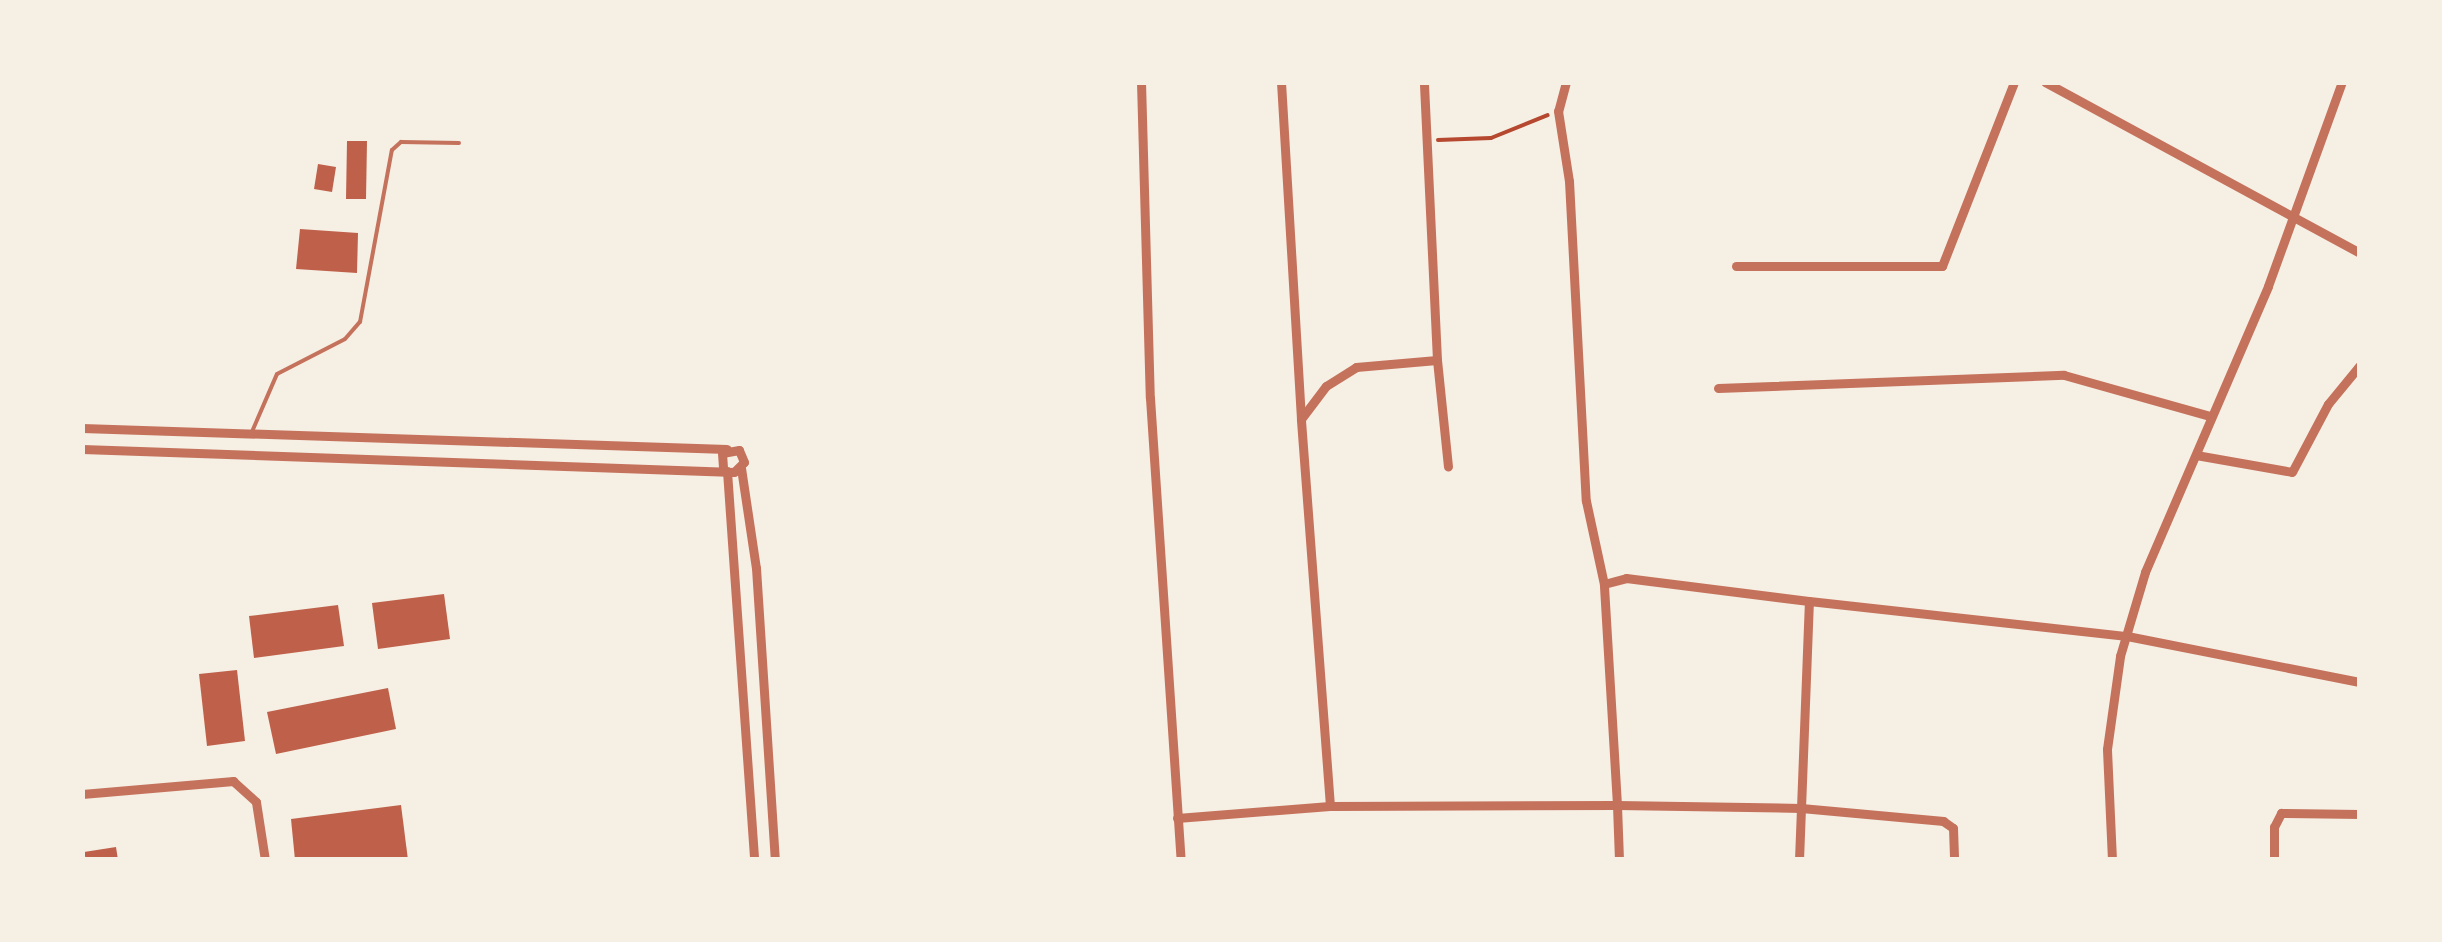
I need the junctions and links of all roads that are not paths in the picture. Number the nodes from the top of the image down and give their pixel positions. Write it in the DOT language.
graph roads {
  1 [pos="1142,82"];
  2 [pos="1281,82"];
  3 [pos="1424,82"];
  4 [pos="1566,82"];
  5 [pos="2014,82"];
  6 [pos="2046,82"];
  7 [pos="2342,82"];
  8 [pos="459,143"];
  9 [pos="2295,215"];
  10 [pos="2360,253"];
  11 [pos="1736,266"];
  12 [pos="1437,360"];
  13 [pos="2360,365"];
  14 [pos="1718,388"];
  15 [pos="2210,416"];
  16 [pos="1301,419"];
  17 [pos="82,428"];
  18 [pos="251,434"];
  19 [pos="354,436"];
  20 [pos="82,449"];
  21 [pos="727,449"];
  22 [pos="2196,455"];
  23 [pos="350,458"];
  24 [pos="1448,466"];
  25 [pos="741,468"];
  26 [pos="725,470"];
  27 [pos="1604,584"];
  28 [pos="1809,601"];
  29 [pos="2127,636"];
  30 [pos="2360,682"];
  31 [pos="82,794"];
  32 [pos="1617,804"];
  33 [pos="1330,806"];
  34 [pos="1802,808"];
  35 [pos="2360,814"];
  36 [pos="1178,818"];
  37 [pos="265,860"];
  38 [pos="754,860"];
  39 [pos="775,860"];
  40 [pos="1181,860"];
  41 [pos="1619,860"];
  42 [pos="1799,860"];
  43 [pos="1954,860"];
  44 [pos="2112,860"];
  45 [pos="2274,860"];
  1 -- 36 [label="street"];
  2 -- 16 [label="street"];
  3 -- 12 [label="street"];
  4 -- 27 [label="street"];
  5 -- 11 [label="street"];
  6 -- 9 [label="street"];
  7 -- 9 [label="street"];
  8 -- 18 [label="lane"];
  9 -- 10 [label="street"];
  9 -- 15 [label="street"];
  12 -- 16 [label="street"];
  12 -- 24 [label="street"];
  13 -- 22 [label="street"];
  14 -- 15 [label="street"];
  15 -- 22 [label="street"];
  16 -- 33 [label="street"];
  17 -- 18 [label="street"];
  18 -- 19 [label="street"];
  19 -- 21 [label="street"];
  19 -- 23 [label="street"];
  20 -- 23 [label="street"];
  21 -- 25 [label="street"];
  21 -- 26 [label="street"];
  22 -- 29 [label="street"];
  23 -- 26 [label="street"];
  25 -- 26 [label="street"];
  25 -- 39 [label="street"];
  26 -- 38 [label="street"];
  27 -- 28 [label="street"];
  27 -- 32 [label="street"];
  28 -- 29 [label="street"];
  28 -- 34 [label="street"];
  29 -- 30 [label="street"];
  29 -- 44 [label="street"];
  31 -- 37 [label="street"];
  32 -- 33 [label="street"];
  32 -- 34 [label="street"];
  32 -- 41 [label="street"];
  33 -- 36 [label="street"];
  34 -- 42 [label="street"];
  34 -- 43 [label="street"];
  35 -- 45 [label="street"];
  36 -- 40 [label="street"];
}
